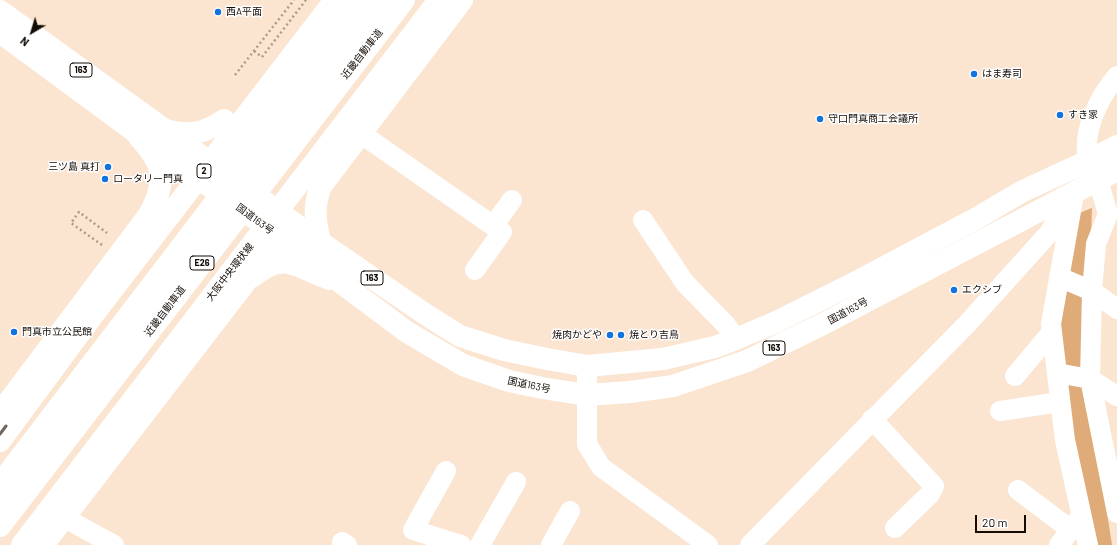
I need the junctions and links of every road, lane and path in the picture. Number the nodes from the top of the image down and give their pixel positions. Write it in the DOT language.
graph roads {
  1 [pos="294,0"];
  2 [pos="306,0"];
  3 [pos="317,0"];
  4 [pos="335,0"];
  5 [pos="355,0"];
  6 [pos="370,0"];
  7 [pos="387,0"];
  8 [pos="404,0"];
  9 [pos="439,0"];
  10 [pos="462,0"];
  11 [pos="0,11"];
  12 [pos="0,32"];
  13 [pos="254,51"];
  14 [pos="235,75"];
  15 [pos="1117,76"];
  16 [pos="224,120"];
  17 [pos="163,129"];
  18 [pos="136,133"];
  19 [pos="360,133"];
  20 [pos="1117,146"];
  21 [pos="192,162"];
  22 [pos="1101,170"];
  23 [pos="218,181"];
  24 [pos="237,194"];
  25 [pos="1071,194"];
  26 [pos="512,200"];
  27 [pos="259,210"];
  28 [pos="1112,217"];
  29 [pos="643,220"];
  30 [pos="493,226"];
  31 [pos="284,228"];
  32 [pos="107,233"];
  33 [pos="96,240"];
  34 [pos="320,242"];
  35 [pos="475,270"];
  36 [pos="1059,277"];
  37 [pos="339,281"];
  38 [pos="244,284"];
  39 [pos="1092,291"];
  40 [pos="1117,309"];
  41 [pos="1052,332"];
  42 [pos="736,339"];
  43 [pos="588,366"];
  44 [pos="1057,372"];
  45 [pos="1015,376"];
  46 [pos="1090,379"];
  47 [pos="587,395"];
  48 [pos="1117,396"];
  49 [pos="1060,402"];
  50 [pos="1000,411"];
  51 [pos="0,413"];
  52 [pos="872,419"];
  53 [pos="0,441"];
  54 [pos="446,471"];
  55 [pos="516,482"];
  56 [pos="0,484"];
  57 [pos="1018,490"];
  58 [pos="0,505"];
  59 [pos="570,511"];
  60 [pos="1117,513"];
  61 [pos="65,518"];
  62 [pos="0,526"];
  63 [pos="895,528"];
  64 [pos="1071,530"];
  65 [pos="10,545"];
  66 [pos="22,545"];
  67 [pos="43,545"];
  68 [pos="114,545"];
  69 [pos="461,545"];
  70 [pos="480,545"];
  71 [pos="550,545"];
  72 [pos="708,545"];
  73 [pos="750,545"];
  74 [pos="1088,545"];
  1 -- 13 [label="path"];
  2 -- 13 [label="path"];
  3 -- 16 [label="main road, 2"];
  4 -- 53 [label="main road, 2"];
  5 -- 23 [label="main road"];
  6 -- 56 [label="main road, E26"];
  7 -- 24 [label="main road"];
  8 -- 62 [label="main road, 近畿自動車道 / E26"];
  9 -- 66 [label="main road, 大阪中央環状線"];
  10 -- 19 [label="main road"];
  11 -- 17 [label="main road, 国道163号 / 163"];
  12 -- 18 [label="main road, 国道163号 / 163"];
  13 -- 14 [label="path"];
  15 -- 22 [label="street"];
  16 -- 17 [label="main road"];
  16 -- 21 [label="main road, 2"];
  17 -- 21 [label="main road, 国道163号 / 163"];
  18 -- 21 [label="main road, 国道163号 / 163"];
  18 -- 51 [label="main road"];
  19 -- 30 [label="street"];
  19 -- 34 [label="main road"];
  20 -- 22 [label="main road, 国道163号 / 163"];
  21 -- 23 [label="main road, 国道163号 / 163"];
  22 -- 25 [label="main road, 国道163号 / 163"];
  22 -- 28 [label="street"];
  22 -- 42 [label="main road, 国道163号 / 163"];
  23 -- 24 [label="main road, 国道163号 / 163"];
  24 -- 27 [label="main road, 国道163号 / 163"];
  24 -- 58 [label="main road"];
  25 -- 36 [label="street"];
  25 -- 47 [label="main road, 国道163号 / 163"];
  25 -- 52 [label="street"];
  26 -- 30 [label="street"];
  27 -- 31 [label="main road, 国道163号 / 163"];
  27 -- 65 [label="main road"];
  28 -- 39 [label="street"];
  29 -- 42 [label="street"];
  30 -- 35 [label="street"];
  31 -- 34 [label="main road, 国道163号 / 163"];
  31 -- 37 [label="main road, 国道163号 / 163"];
  31 -- 38 [label="main road"];
  32 -- 33 [label="path"];
  34 -- 43 [label="main road, 国道163号 / 163"];
  36 -- 39 [label="street"];
  36 -- 41 [label="street"];
  37 -- 38 [label="main road"];
  37 -- 47 [label="main road, 国道163号 / 163"];
  38 -- 61 [label="main road"];
  39 -- 40 [label="street"];
  39 -- 46 [label="street"];
  41 -- 44 [label="street"];
  41 -- 45 [label="street"];
  42 -- 43 [label="main road, 国道163号 / 163"];
  43 -- 47 [label="street"];
  44 -- 46 [label="street"];
  44 -- 49 [label="street"];
  46 -- 48 [label="street"];
  46 -- 60 [label="street"];
  47 -- 72 [label="street"];
  49 -- 50 [label="street"];
  49 -- 64 [label="street"];
  52 -- 63 [label="street"];
  52 -- 73 [label="street"];
  54 -- 69 [label="street"];
  55 -- 70 [label="street"];
  57 -- 64 [label="street"];
  59 -- 71 [label="street"];
  61 -- 67 [label="main road"];
  61 -- 68 [label="street"];
  64 -- 74 [label="street"];
}
